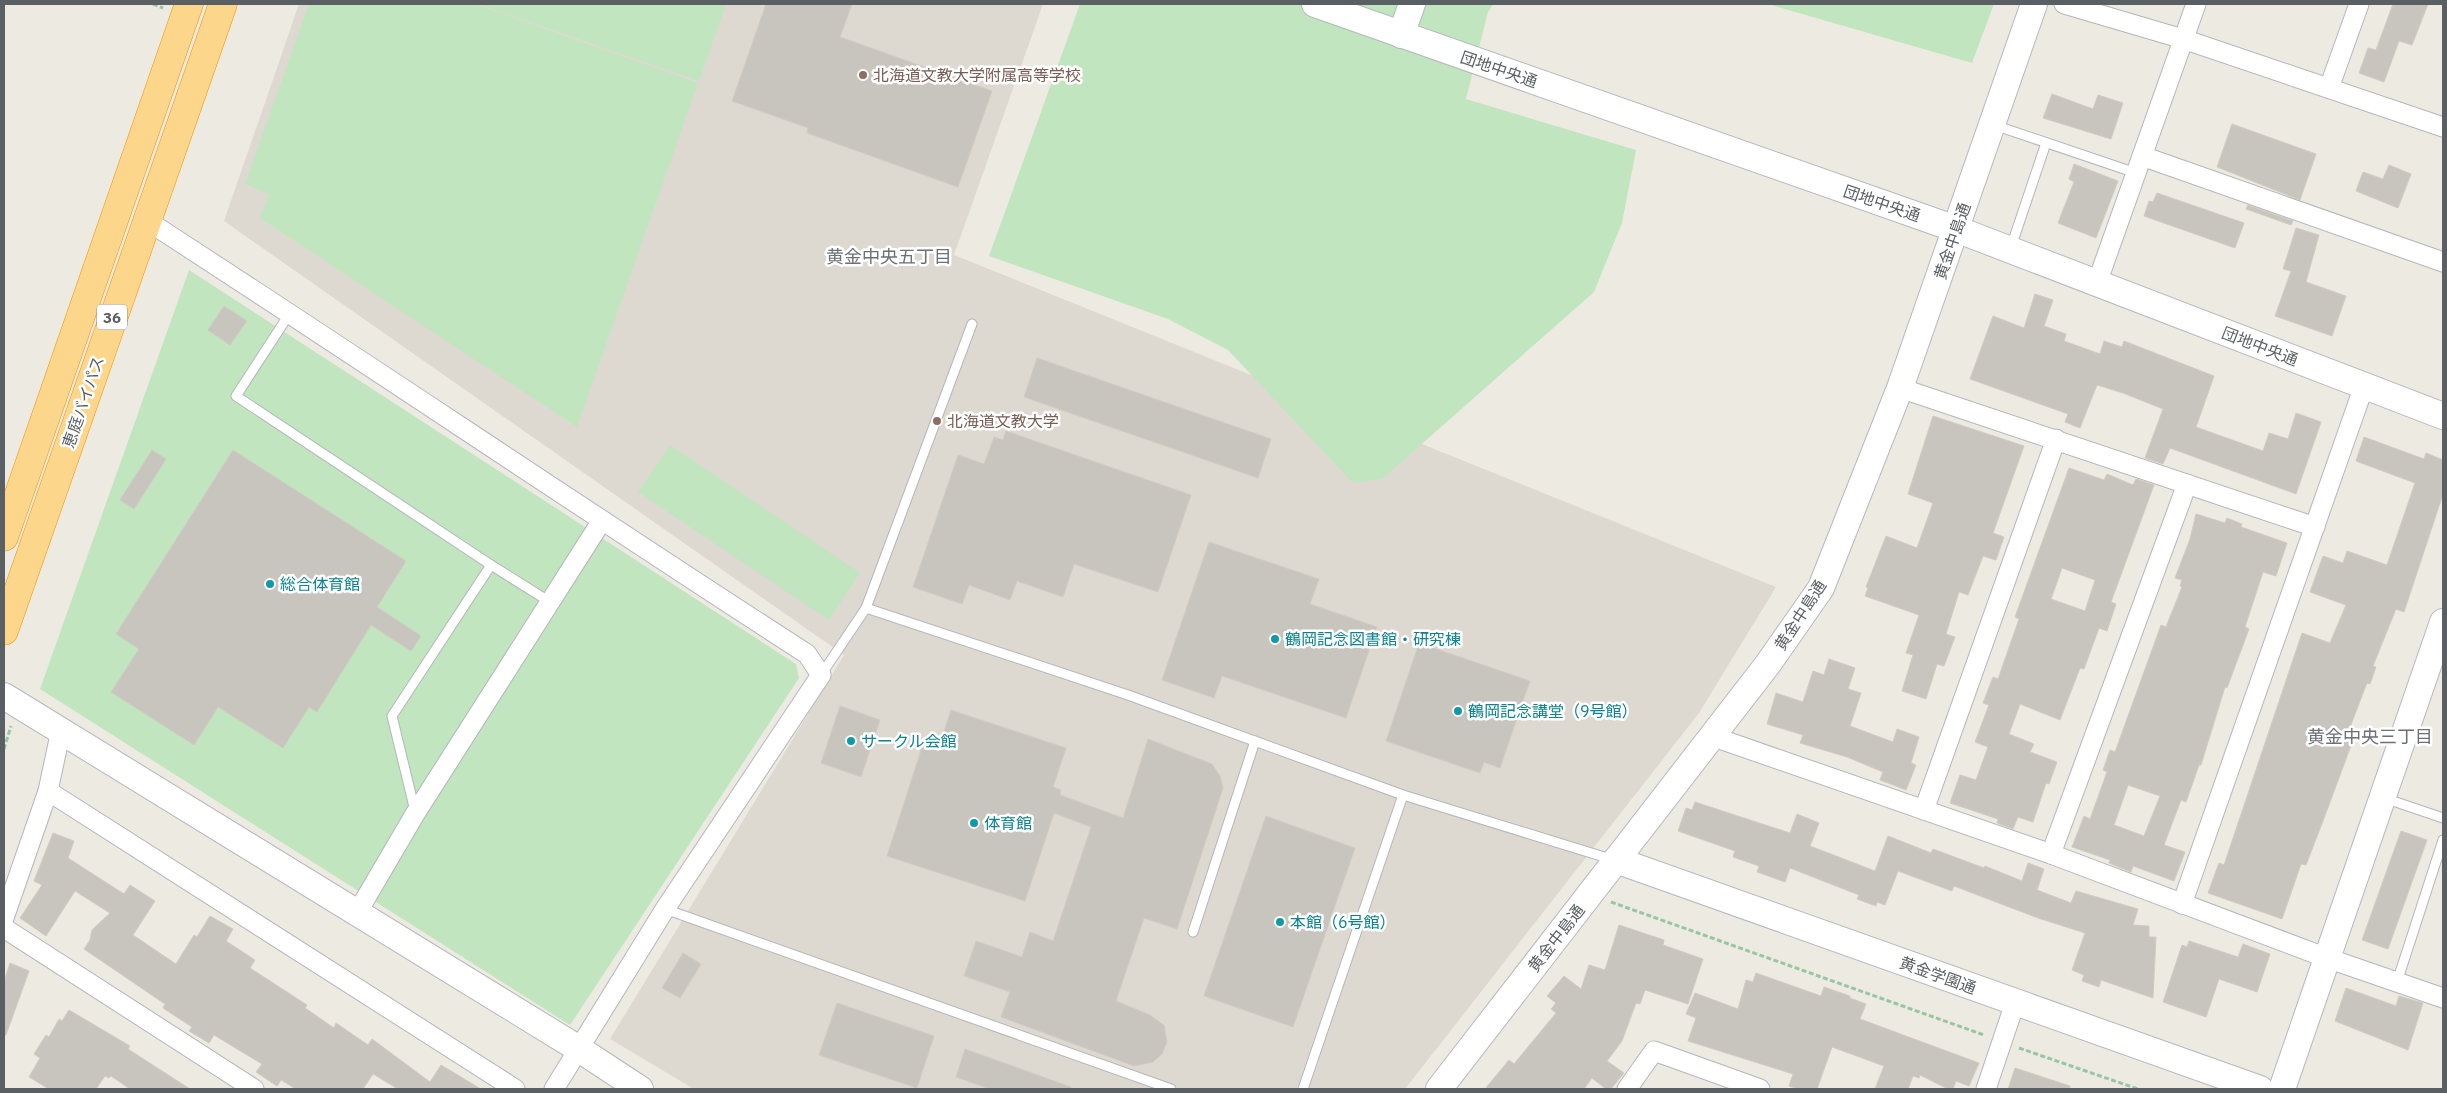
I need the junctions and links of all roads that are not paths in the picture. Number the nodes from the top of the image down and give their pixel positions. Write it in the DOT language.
graph roads {
  1 [pos="189,4"];
  2 [pos="223,4"];
  3 [pos="1315,4"];
  4 [pos="1412,4"];
  5 [pos="2034,4"];
  6 [pos="2064,4"];
  7 [pos="2196,4"];
  8 [pos="2359,4"];
  9 [pos="1401,35"];
  10 [pos="2183,39"];
  11 [pos="2329,88"];
  12 [pos="1992,124"];
  13 [pos="2443,127"];
  14 [pos="2046,143"];
  15 [pos="2139,165"];
  16 [pos="146,220"];
  17 [pos="1956,229"];
  18 [pos="2010,249"];
  19 [pos="2443,262"];
  20 [pos="2097,283"];
  21 [pos="290,313"];
  22 [pos="972,324"];
  23 [pos="2364,386"];
  24 [pos="1900,388"];
  25 [pos="2443,416"];
  26 [pos="2056,439"];
  27 [pos="2186,484"];
  28 [pos="601,522"];
  29 [pos="2315,527"];
  30 [pos="4,537"];
  31 [pos="491,565"];
  32 [pos="550,602"];
  33 [pos="866,608"];
  34 [pos="2443,622"];
  35 [pos="4,631"];
  36 [pos="821,675"];
  37 [pos="4,696"];
  38 [pos="61,730"];
  39 [pos="1712,736"];
  40 [pos="1255,741"];
  41 [pos="48,791"];
  42 [pos="1404,796"];
  43 [pos="2382,798"];
  44 [pos="1924,810"];
  45 [pos="415,814"];
  46 [pos="2443,818"];
  47 [pos="2443,840"];
  48 [pos="2051,854"];
  49 [pos="1616,860"];
  50 [pos="2182,904"];
  51 [pos="665,909"];
  52 [pos="357,913"];
  53 [pos="4,918"];
  54 [pos="4,928"];
  55 [pos="1193,932"];
  56 [pos="2327,958"];
  57 [pos="2397,982"];
  58 [pos="2443,998"];
  59 [pos="2015,1003"];
  60 [pos="579,1049"];
  61 [pos="1449,1086"];
  62 [pos="254,1089"];
  63 [pos="515,1089"];
  64 [pos="554,1089"];
  65 [pos="640,1089"];
  66 [pos="1170,1089"];
  67 [pos="1303,1089"];
  68 [pos="1627,1089"];
  69 [pos="1760,1089"];
  70 [pos="1986,1089"];
  71 [pos="2260,1089"];
  72 [pos="2282,1089"];
  1 -- 30 [label="highway, 恵庭バイパス / 36"];
  2 -- 16 [label="highway, 恵庭バイパス / 36"];
  3 -- 9 [label="street, 団地中央通"];
  4 -- 9 [label="street"];
  5 -- 12 [label="street, 黄金中島通"];
  6 -- 10 [label="street"];
  7 -- 10 [label="street"];
  8 -- 11 [label="street"];
  9 -- 17 [label="street, 団地中央通"];
  10 -- 11 [label="street"];
  10 -- 15 [label="street"];
  11 -- 13 [label="street"];
  12 -- 14 [label="lane"];
  12 -- 17 [label="street, 黄金中島通"];
  14 -- 15 [label="lane"];
  14 -- 18 [label="lane"];
  15 -- 19 [label="street"];
  15 -- 20 [label="street"];
  16 -- 21 [label="street"];
  16 -- 35 [label="highway, 恵庭バイパス / 36"];
  17 -- 18 [label="street, 団地中央通"];
  17 -- 24 [label="street, 黄金中島通"];
  18 -- 20 [label="street, 団地中央通"];
  20 -- 23 [label="street, 団地中央通"];
  21 -- 28 [label="street"];
  21 -- 31 [label="lane"];
  22 -- 33 [label="lane"];
  23 -- 25 [label="street, 団地中央通"];
  23 -- 29 [label="street"];
  24 -- 26 [label="street"];
  24 -- 39 [label="street, 黄金中島通"];
  26 -- 27 [label="street"];
  26 -- 44 [label="street"];
  27 -- 29 [label="street"];
  27 -- 48 [label="street"];
  28 -- 32 [label="street"];
  28 -- 36 [label="street"];
  29 -- 50 [label="street"];
  31 -- 32 [label="lane"];
  31 -- 45 [label="lane"];
  32 -- 45 [label="street"];
  33 -- 36 [label="lane"];
  33 -- 40 [label="lane"];
  34 -- 43 [label="street"];
  36 -- 51 [label="street"];
  37 -- 38 [label="street"];
  38 -- 41 [label="street"];
  38 -- 52 [label="street"];
  39 -- 44 [label="street"];
  39 -- 49 [label="street, 黄金中島通"];
  40 -- 42 [label="lane"];
  40 -- 55 [label="lane"];
  41 -- 53 [label="street"];
  41 -- 63 [label="street"];
  42 -- 49 [label="lane"];
  42 -- 67 [label="lane"];
  43 -- 46 [label="lane"];
  43 -- 56 [label="street"];
  44 -- 48 [label="street"];
  45 -- 52 [label="street"];
  47 -- 57 [label="lane"];
  48 -- 50 [label="street"];
  49 -- 59 [label="street, 黄金学園通"];
  49 -- 61 [label="street, 黄金中島通"];
  50 -- 56 [label="street"];
  51 -- 60 [label="street"];
  51 -- 66 [label="lane"];
  52 -- 60 [label="street"];
  54 -- 62 [label="street"];
  56 -- 57 [label="street"];
  56 -- 72 [label="street"];
  57 -- 58 [label="street"];
  59 -- 70 [label="street"];
  59 -- 71 [label="street, 黄金学園通"];
  60 -- 64 [label="street"];
  60 -- 65 [label="street"];
  68 -- 69 [label="street"];
}
